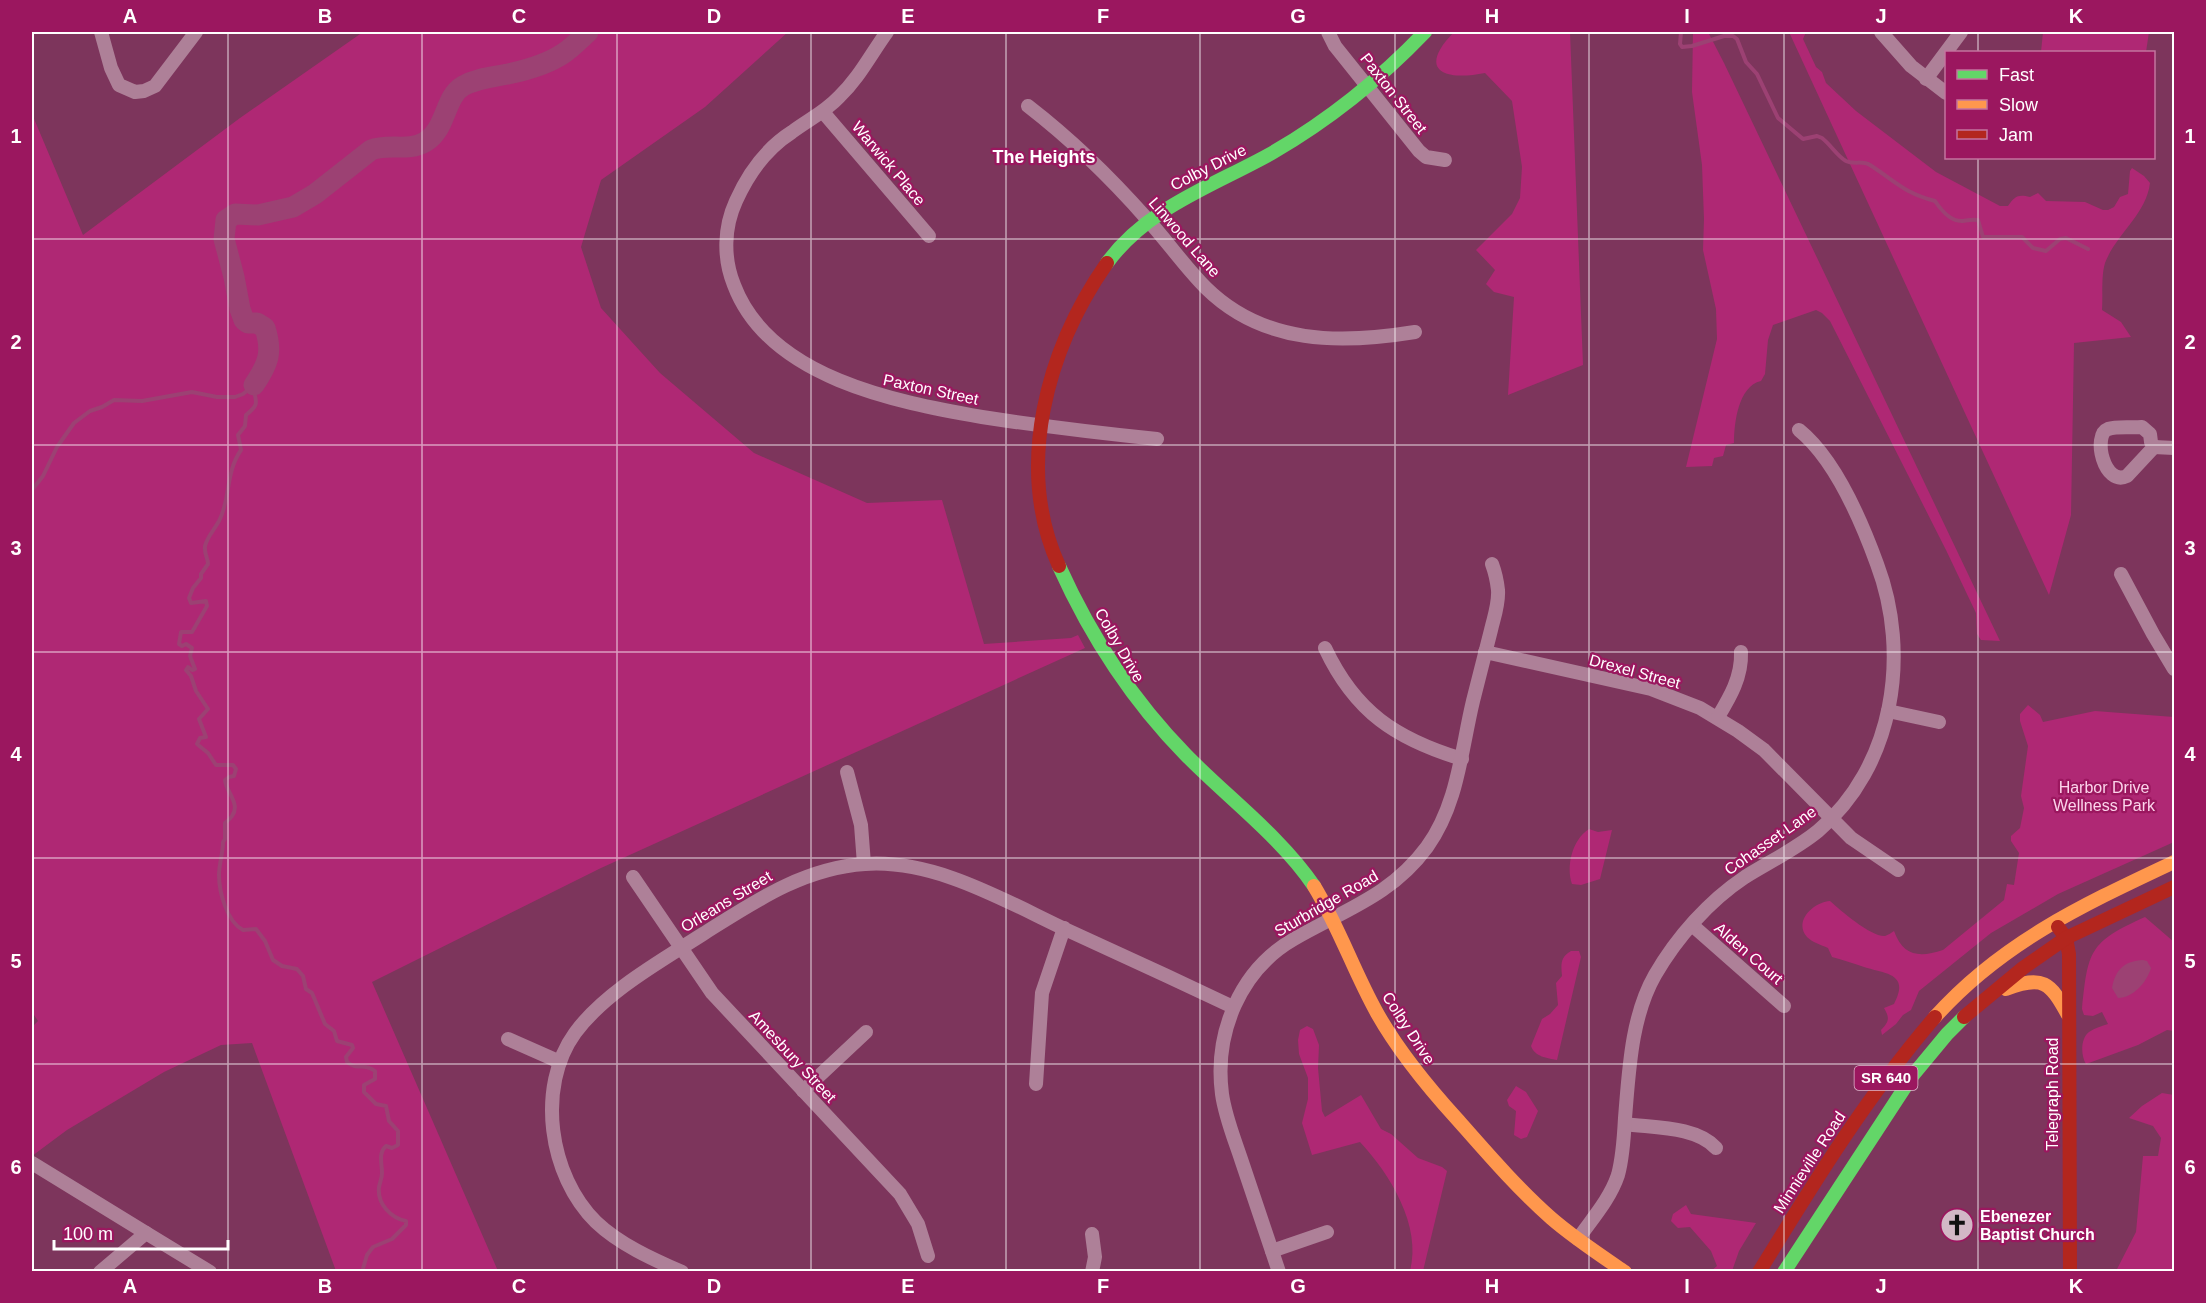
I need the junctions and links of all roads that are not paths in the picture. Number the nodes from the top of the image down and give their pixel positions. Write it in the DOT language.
graph roads {
  1 [pos="101,32"];
  2 [pos="196,32"];
  3 [pos="887,32"];
  4 [pos="1328,32"];
  5 [pos="1425,32"];
  6 [pos="1881,32"];
  7 [pos="1962,32"];
  8 [pos="1947,51"];
  9 [pos="1945,54"];
  10 [pos="1926,79"];
  11 [pos="1367,85"];
  12 [pos="1945,92"];
  13 [pos="1028,106"];
  14 [pos="823,112"];
  15 [pos="1445,160"];
  16 [pos="1148,219"];
  17 [pos="929,236"];
  18 [pos="1415,332"];
  19 [pos="1041,426"];
  20 [pos="1799,430"];
  21 [pos="1157,439"];
  22 [pos="2154,447"];
  23 [pos="2175,448"];
  24 [pos="1492,564"];
  25 [pos="2121,574"];
  26 [pos="1325,648"];
  27 [pos="1485,651"];
  28 [pos="1741,652"];
  29 [pos="2175,669"];
  30 [pos="1888,711"];
  31 [pos="1718,717"];
  32 [pos="1939,722"];
  33 [pos="1462,759"];
  34 [pos="847,772"];
  35 [pos="1831,818"];
  36 [pos="2175,862"];
  37 [pos="864,864"];
  38 [pos="1898,870"];
  39 [pos="2175,874"];
  40 [pos="633,877"];
  41 [pos="2175,887"];
  42 [pos="1332,920"];
  43 [pos="2053,920"];
  44 [pos="1692,925"];
  45 [pos="1064,928"];
  46 [pos="2066,938"];
  47 [pos="681,948"];
  48 [pos="1988,996"];
  49 [pos="1784,1006"];
  50 [pos="1233,1007"];
  51 [pos="2068,1015"];
  52 [pos="866,1032"];
  53 [pos="508,1039"];
  54 [pos="560,1062"];
  55 [pos="1036,1083"];
  56 [pos="803,1091"];
  57 [pos="1625,1124"];
  58 [pos="1716,1148"];
  59 [pos="32,1163"];
  60 [pos="1327,1232"];
  61 [pos="146,1233"];
  62 [pos="1092,1234"];
  63 [pos="1578,1239"];
  64 [pos="1272,1251"];
  65 [pos="928,1256"];
  66 [pos="100,1272"];
  67 [pos="210,1272"];
  68 [pos="682,1272"];
  69 [pos="1092,1272"];
  70 [pos="1279,1272"];
  71 [pos="1625,1272"];
  72 [pos="1759,1272"];
  73 [pos="1784,1272"];
  74 [pos="2070,1272"];
  1 -- 2 [label="street"];
  3 -- 14 [label="street, Paxton Street"];
  4 -- 11 [label="street, Paxton Street"];
  5 -- 11 [label="main road, Colby Drive"];
  6 -- 10 [label="street"];
  7 -- 8 [label="street"];
  9 -- 10 [label="street"];
  10 -- 12 [label="street"];
  11 -- 15 [label="street, Paxton Street"];
  11 -- 16 [label="main road, Colby Drive"];
  13 -- 16 [label="street, Linwood Lane"];
  14 -- 17 [label="street, Warwick Place"];
  14 -- 19 [label="street, Paxton Street"];
  16 -- 18 [label="street, Linwood Lane"];
  16 -- 19 [label="main road, Colby Drive"];
  19 -- 21 [label="street, Paxton Street"];
  19 -- 42 [label="main road, Colby Drive"];
  20 -- 30 [label="street, Cohasset Lane"];
  22 -- 23 [label="street"];
  24 -- 27 [label="street, Sturbridge Road"];
  25 -- 29 [label="street"];
  26 -- 33 [label="street"];
  27 -- 31 [label="street, Drexel Street"];
  27 -- 33 [label="street, Sturbridge Road"];
  28 -- 31 [label="street"];
  30 -- 32 [label="street"];
  30 -- 35 [label="street, Cohasset Lane"];
  31 -- 35 [label="street, Drexel Street"];
  33 -- 42 [label="street, Sturbridge Road"];
  34 -- 37 [label="street"];
  35 -- 38 [label="street, Drexel Street"];
  35 -- 44 [label="street, Cohasset Lane"];
  36 -- 43 [label="main road, Minnieville Road / SR 640"];
  37 -- 45 [label="street, Orleans Street"];
  37 -- 47 [label="street, Orleans Street"];
  39 -- 46 [label="main road"];
  40 -- 47 [label="street, Amesbury Street"];
  41 -- 46 [label="main road, SR 640"];
  42 -- 50 [label="street, Sturbridge Road"];
  42 -- 63 [label="main road, Colby Drive"];
  43 -- 46 [label="main road"];
  43 -- 72 [label="main road, Minnieville Road / SR 640"];
  44 -- 49 [label="street, Alden Court"];
  44 -- 57 [label="street, Cohasset Lane"];
  45 -- 50 [label="street, Orleans Street"];
  45 -- 55 [label="street"];
  46 -- 48 [label="main road, SR 640"];
  46 -- 51 [label="main road, Telegraph Road"];
  47 -- 54 [label="street, Orleans Street"];
  47 -- 56 [label="street, Amesbury Street"];
  48 -- 51 [label="main road"];
  48 -- 73 [label="main road, SR 640"];
  50 -- 64 [label="street, Sturbridge Road"];
  51 -- 74 [label="main road, Telegraph Road"];
  52 -- 56 [label="street"];
  53 -- 54 [label="street"];
  54 -- 68 [label="street, Orleans Street"];
  56 -- 65 [label="street, Amesbury Street"];
  57 -- 58 [label="street"];
  57 -- 63 [label="street, Cohasset Lane"];
  59 -- 61 [label="street"];
  60 -- 64 [label="street"];
  61 -- 66 [label="street"];
  61 -- 67 [label="street"];
  62 -- 69 [label="street"];
  63 -- 71 [label="main road, Colby Drive"];
  64 -- 70 [label="street, Sturbridge Road"];
}
